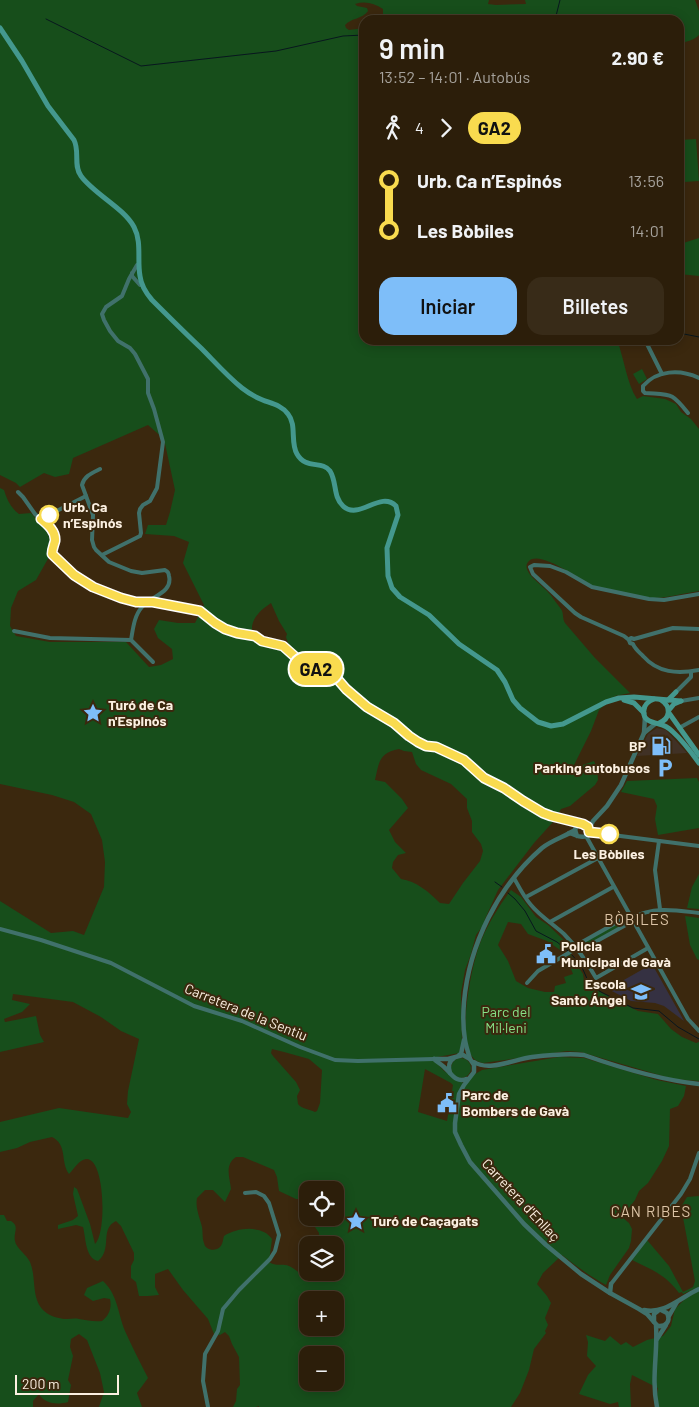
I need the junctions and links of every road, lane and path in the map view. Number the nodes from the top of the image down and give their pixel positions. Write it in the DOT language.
graph roads {
  1 [pos="0,29"];
  2 [pos="136,275"];
  3 [pos="648,345"];
  4 [pos="662,374"];
  5 [pos="699,378"];
  6 [pos="688,413"];
  7 [pos="100,469"];
  8 [pos="18,492"];
  9 [pos="86,496"];
  10 [pos="41,519"];
  11 [pos="102,555"];
  12 [pos="699,594"];
  13 [pos="149,602"];
  14 [pos="699,629"];
  15 [pos="14,631"];
  16 [pos="131,640"];
  17 [pos="632,641"];
  18 [pos="153,662"];
  19 [pos="699,670"];
  20 [pos="691,672"];
  21 [pos="676,692"];
  22 [pos="699,698"];
  23 [pos="655,699"];
  24 [pos="662,700"];
  25 [pos="668,700"];
  26 [pos="679,700"];
  27 [pos="669,712"];
  28 [pos="644,715"];
  29 [pos="699,717"];
  30 [pos="657,724"];
  31 [pos="678,728"];
  32 [pos="644,733"];
  33 [pos="699,756"];
  34 [pos="699,763"];
  35 [pos="572,821"];
  36 [pos="575,829"];
  37 [pos="586,829"];
  38 [pos="569,833"];
  39 [pos="578,836"];
  40 [pos="659,841"];
  41 [pos="699,846"];
  42 [pos="598,858"];
  43 [pos="514,878"];
  44 [pos="614,886"];
  45 [pos="526,897"];
  46 [pos="660,909"];
  47 [pos="699,914"];
  48 [pos="631,918"];
  49 [pos="550,922"];
  50 [pos="0,929"];
  51 [pos="577,948"];
  52 [pos="648,948"];
  53 [pos="527,983"];
  54 [pos="699,1031"];
  55 [pos="465,1039"];
  56 [pos="457,1056"];
  57 [pos="434,1059"];
  58 [pos="471,1060"];
  59 [pos="486,1066"];
  60 [pos="474,1072"];
  61 [pos="450,1074"];
  62 [pos="454,1078"];
  63 [pos="469,1078"];
  64 [pos="699,1084"];
  65 [pos="459,1094"];
  66 [pos="699,1153"];
  67 [pos="245,1193"];
  68 [pos="611,1284"];
  69 [pos="604,1289"];
  70 [pos="699,1289"];
  71 [pos="610,1293"];
  72 [pos="679,1300"];
  73 [pos="639,1309"];
  74 [pos="659,1311"];
  75 [pos="669,1316"];
  76 [pos="655,1323"];
  77 [pos="666,1325"];
  78 [pos="657,1339"];
  79 [pos="208,1407"];
  80 [pos="657,1407"];
  1 -- 2 [label="main road"];
  1 -- 2 [label="main road"];
  2 -- 11 [label="street"];
  2 -- 23 [label="main road"];
  2 -- 28 [label="main road"];
  3 -- 4 [label="street"];
  4 -- 5 [label="street"];
  4 -- 6 [label="street"];
  7 -- 9 [label="street"];
  8 -- 10 [label="street"];
  9 -- 10 [label="street"];
  9 -- 11 [label="street"];
  10 -- 13 [label="street"];
  11 -- 13 [label="street"];
  12 -- 17 [label="street"];
  13 -- 16 [label="street"];
  13 -- 35 [label="street"];
  14 -- 17 [label="street"];
  15 -- 16 [label="street"];
  16 -- 18 [label="street"];
  17 -- 20 [label="street"];
  19 -- 20 [label="street"];
  20 -- 21 [label="street"];
  21 -- 25 [label="main road"];
  21 -- 26 [label="main road"];
  22 -- 26 [label="street"];
  23 -- 24 [label="main road"];
  23 -- 28 [label="main road"];
  24 -- 25 [label="main road"];
  24 -- 27 [label="main road"];
  25 -- 26 [label="main road"];
  26 -- 27 [label="main road"];
  27 -- 30 [label="main road"];
  27 -- 31 [label="main road"];
  28 -- 30 [label="main road"];
  28 -- 32 [label="street"];
  29 -- 31 [label="street"];
  30 -- 32 [label="street"];
  30 -- 34 [label="main road"];
  31 -- 33 [label="main road"];
  32 -- 37 [label="street"];
  35 -- 36 [label="street"];
  35 -- 37 [label="street"];
  36 -- 37 [label="street"];
  36 -- 38 [label="street"];
  36 -- 39 [label="street"];
  37 -- 39 [label="street"];
  37 -- 40 [label="street"];
  37 -- 42 [label="street"];
  38 -- 39 [label="street"];
  38 -- 43 [label="street"];
  40 -- 41 [label="street"];
  40 -- 46 [label="street"];
  42 -- 44 [label="street"];
  42 -- 45 [label="street"];
  43 -- 45 [label="street"];
  43 -- 55 [label="street"];
  44 -- 48 [label="street"];
  44 -- 49 [label="street"];
  45 -- 49 [label="street"];
  46 -- 47 [label="street"];
  46 -- 48 [label="street"];
  48 -- 51 [label="street"];
  48 -- 51 [label="street"];
  48 -- 52 [label="street"];
  49 -- 51 [label="street"];
  50 -- 57 [label="street, Carretera de la Sentiu"];
  51 -- 52 [label="street"];
  51 -- 53 [label="street"];
  52 -- 54 [label="street"];
  55 -- 56 [label="street"];
  55 -- 58 [label="street"];
  56 -- 57 [label="street, Carretera de la Sentiu"];
  56 -- 58 [label="street"];
  56 -- 61 [label="street"];
  57 -- 61 [label="street"];
  58 -- 59 [label="street"];
  58 -- 60 [label="street"];
  59 -- 60 [label="street"];
  59 -- 64 [label="street"];
  60 -- 63 [label="street"];
  61 -- 62 [label="street"];
  62 -- 63 [label="street"];
  62 -- 65 [label="street, Carretera d'Enllaç"];
  63 -- 65 [label="street, Carretera d'Enllaç"];
  65 -- 69 [label="street, Carretera d'Enllaç"];
  66 -- 68 [label="street"];
  67 -- 79 [label="street"];
  68 -- 69 [label="street"];
  68 -- 71 [label="street"];
  69 -- 71 [label="street, Carretera d'Enllaç"];
  70 -- 72 [label="street"];
  71 -- 73 [label="street, Carretera d'Enllaç"];
  72 -- 74 [label="street"];
  72 -- 75 [label="street"];
  73 -- 74 [label="street, Carretera d'Enllaç"];
  73 -- 76 [label="street, Carretera d'Enllaç"];
  74 -- 75 [label="street"];
  74 -- 76 [label="street"];
  75 -- 77 [label="street"];
  76 -- 77 [label="street"];
  76 -- 78 [label="street"];
  77 -- 78 [label="street"];
  78 -- 80 [label="street"];
}
